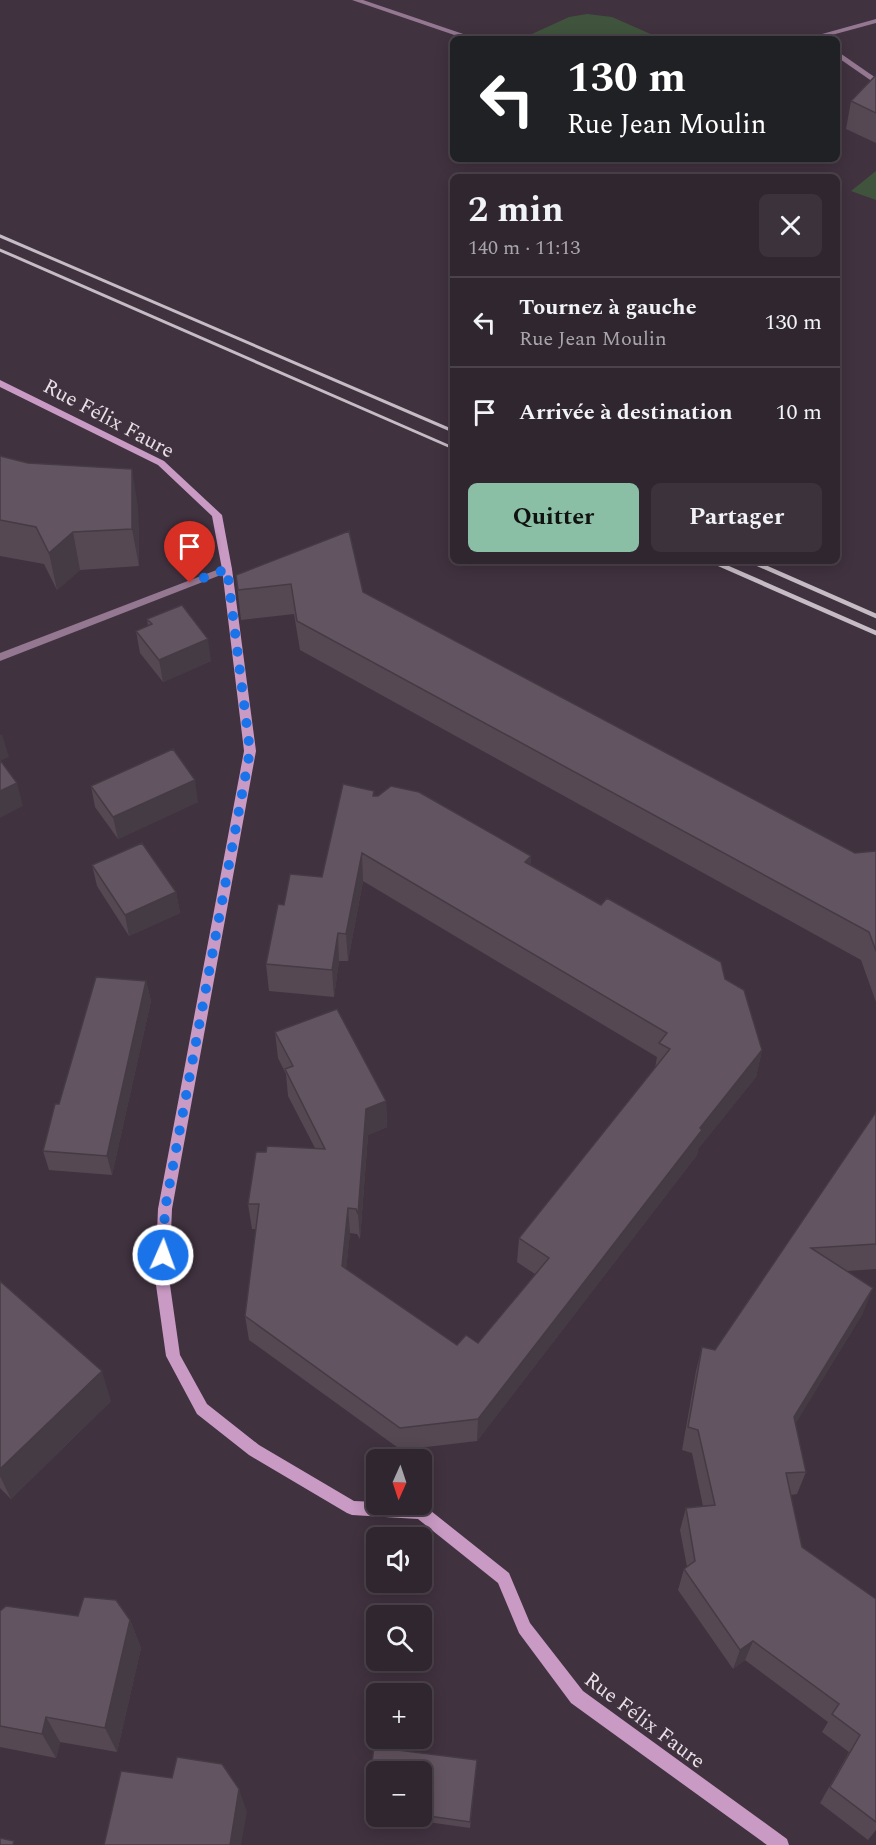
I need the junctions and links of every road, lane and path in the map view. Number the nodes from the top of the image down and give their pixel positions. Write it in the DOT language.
graph roads {
  1 [pos="356,0"];
  2 [pos="876,21"];
  3 [pos="465,36"];
  4 [pos="821,36"];
  5 [pos="840,55"];
  6 [pos="876,82"];
  7 [pos="0,383"];
  8 [pos="227,569"];
  9 [pos="0,657"];
  10 [pos="781,1845"];
  1 -- 3 [label="street"];
  2 -- 4 [label="street"];
  5 -- 6 [label="street"];
  7 -- 8 [label="street, Rue Félix Faure"];
  8 -- 9 [label="street"];
  8 -- 10 [label="street, Rue Félix Faure"];
}
